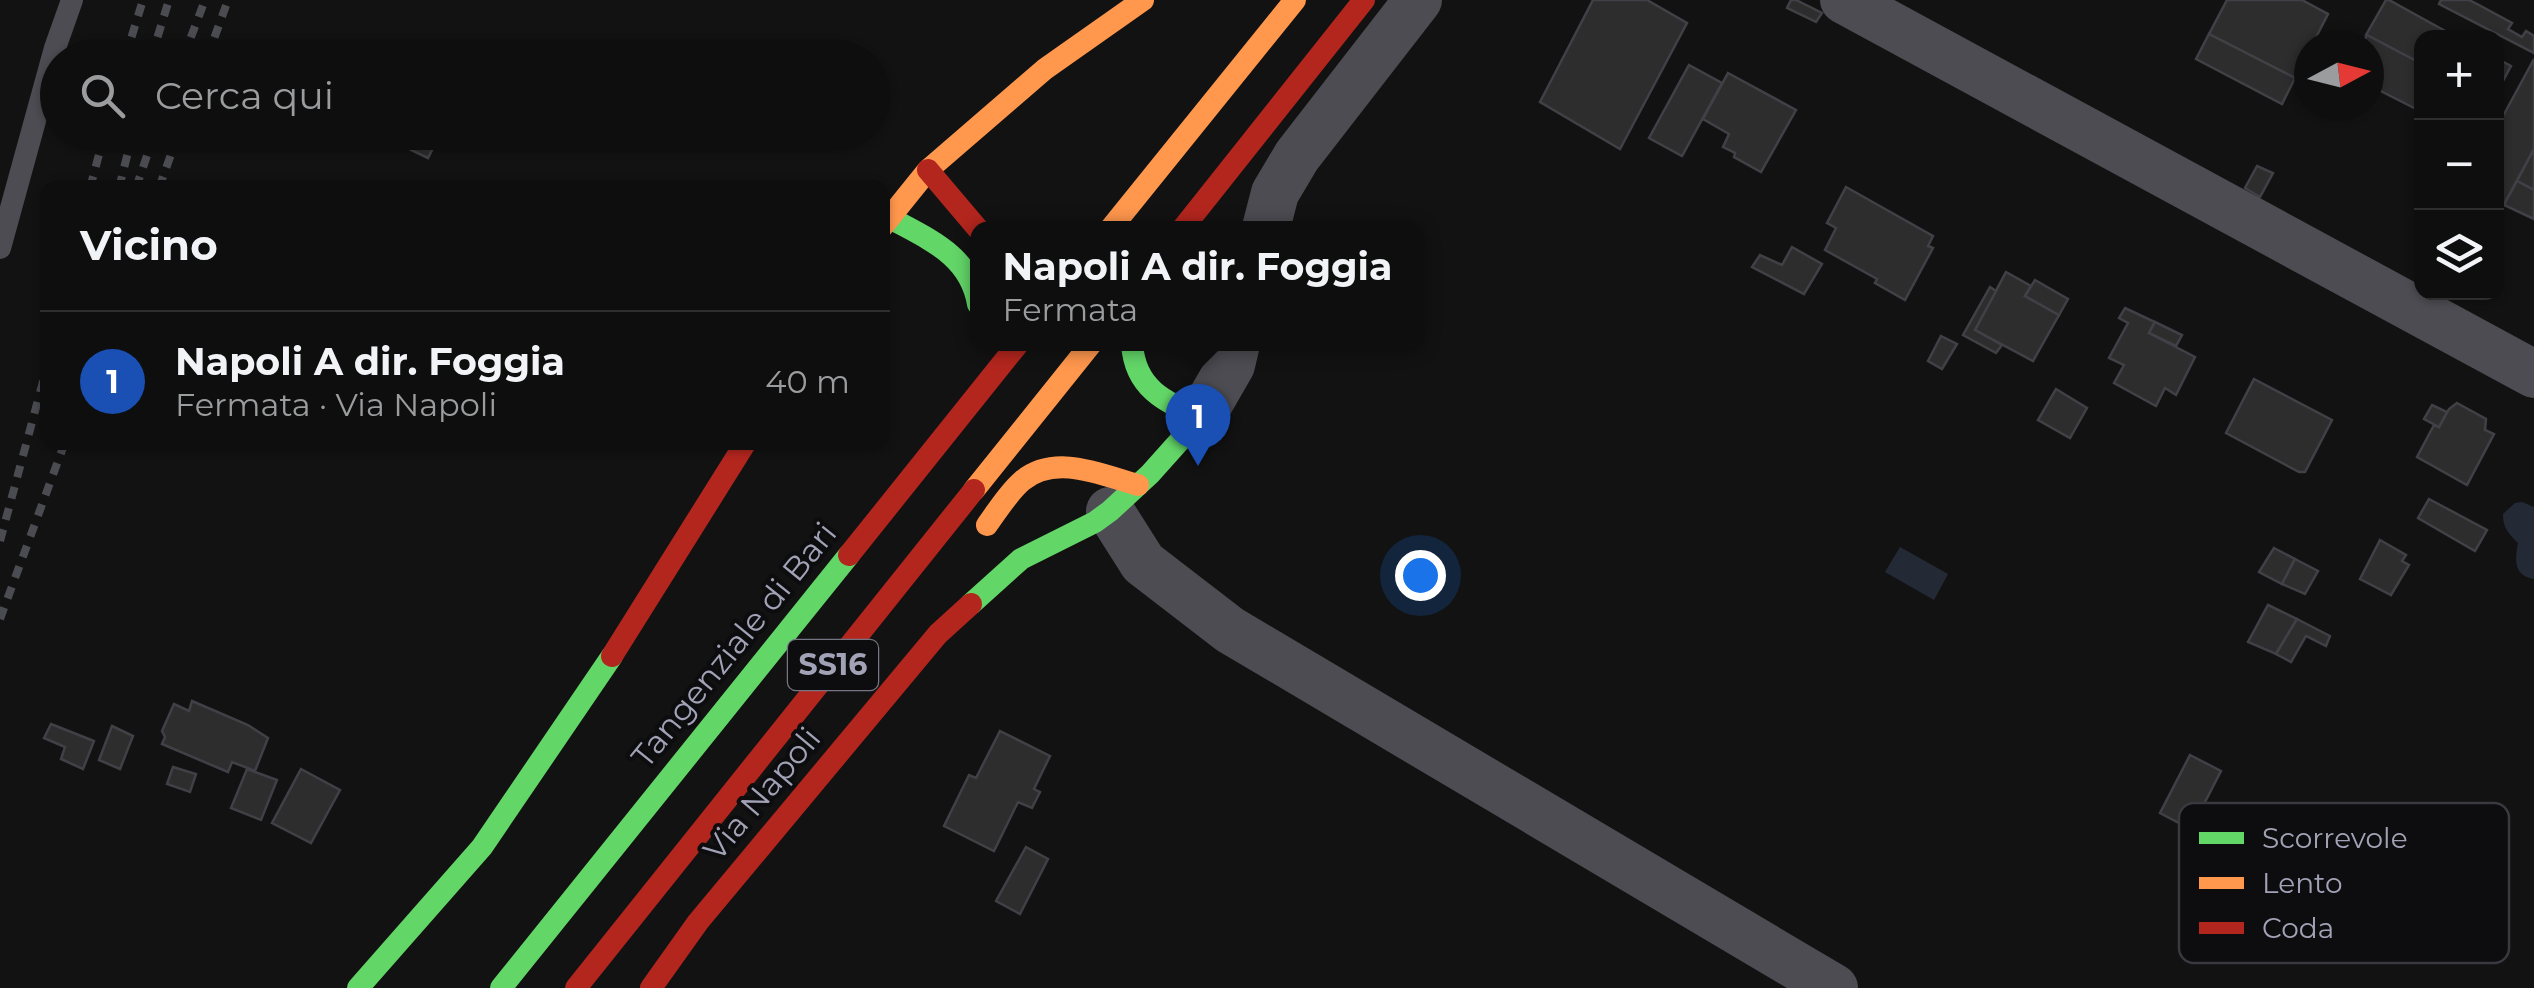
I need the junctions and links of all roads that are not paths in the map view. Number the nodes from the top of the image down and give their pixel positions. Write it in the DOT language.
graph roads {
  1 [pos="72,0"];
  2 [pos="1142,0"];
  3 [pos="1295,0"];
  4 [pos="1364,0"];
  5 [pos="1418,0"];
  6 [pos="1844,0"];
  7 [pos="58,40"];
  8 [pos="1238,71"];
  9 [pos="40,103"];
  10 [pos="1182,104"];
  11 [pos="928,170"];
  12 [pos="890,216"];
  13 [pos="972,221"];
  14 [pos="1117,221"];
  15 [pos="1189,221"];
  16 [pos="1268,221"];
  17 [pos="890,224"];
  18 [pos="0,248"];
  19 [pos="970,276"];
  20 [pos="1012,351"];
  21 [pos="1085,351"];
  22 [pos="1132,351"];
  23 [pos="1234,351"];
  24 [pos="970,370"];
  25 [pos="2534,374"];
  26 [pos="957,418"];
  27 [pos="1202,418"];
  28 [pos="741,450"];
  29 [pos="1124,498"];
  30 [pos="976,538"];
  31 [pos="912,605"];
  32 [pos="868,621"];
  33 [pos="358,988"];
  34 [pos="501,988"];
  35 [pos="576,988"];
  36 [pos="651,988"];
  37 [pos="1834,988"];
  1 -- 7 [label="lane"];
  2 -- 11 [label="main road"];
  3 -- 8 [label="main road"];
  4 -- 15 [label="main road"];
  5 -- 16 [label="street"];
  6 -- 25 [label="street"];
  8 -- 10 [label="main road"];
  8 -- 14 [label="main road"];
  9 -- 18 [label="lane"];
  11 -- 12 [label="main road"];
  11 -- 13 [label="main road"];
  17 -- 19 [label="main road"];
  20 -- 26 [label="main road, Tangenziale di Bari / SS16"];
  21 -- 32 [label="main road, SS16"];
  22 -- 27 [label="main road"];
  23 -- 27 [label="street"];
  24 -- 26 [label="main road"];
  26 -- 34 [label="main road, Tangenziale di Bari / SS16"];
  27 -- 29 [label="main road, Via Napoli"];
  28 -- 33 [label="main road"];
  29 -- 30 [label="main road"];
  29 -- 36 [label="main road, Via Napoli"];
  29 -- 37 [label="street"];
  31 -- 32 [label="main road"];
  32 -- 35 [label="main road, SS16"];
}
